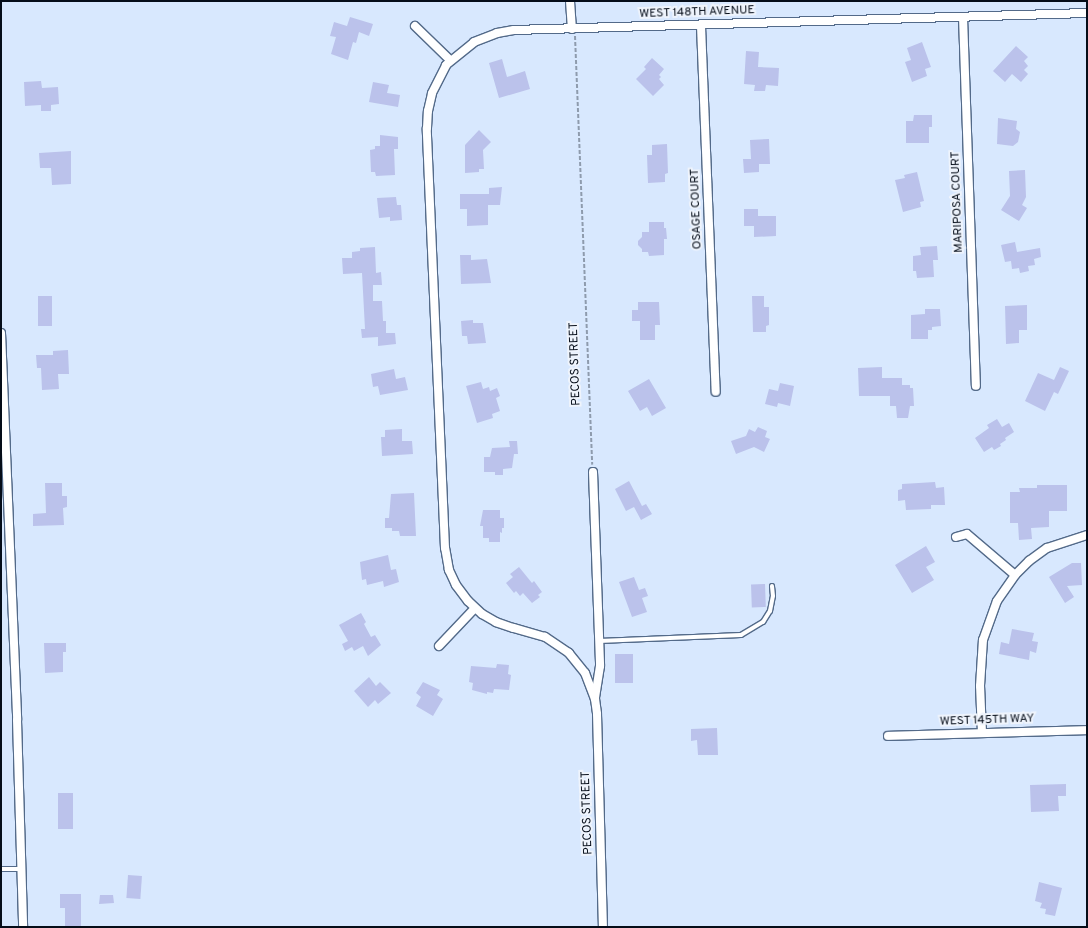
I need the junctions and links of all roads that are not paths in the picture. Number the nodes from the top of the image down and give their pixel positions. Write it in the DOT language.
graph roads {
  1 [pos="570,1"];
  2 [pos="1087,14"];
  3 [pos="963,17"];
  4 [pos="414,26"];
  5 [pos="701,26"];
  6 [pos="573,29"];
  7 [pos="450,60"];
  8 [pos="1,333"];
  9 [pos="976,386"];
  10 [pos="716,392"];
  11 [pos="592,472"];
  12 [pos="1087,535"];
  13 [pos="956,537"];
  14 [pos="1014,575"];
  15 [pos="772,586"];
  16 [pos="475,608"];
  17 [pos="599,641"];
  18 [pos="439,646"];
  19 [pos="595,699"];
  20 [pos="1087,730"];
  21 [pos="982,733"];
  22 [pos="888,736"];
  23 [pos="21,868"];
  24 [pos="1,869"];
  25 [pos="23,927"];
  26 [pos="603,927"];
  1 -- 6 [label="street"];
  2 -- 3 [label="street, WEST 148TH AVENUE"];
  3 -- 5 [label="street, WEST 148TH AVENUE"];
  3 -- 9 [label="street, MARIPOSA COURT"];
  4 -- 7 [label="street"];
  5 -- 6 [label="street, WEST 148TH AVENUE"];
  5 -- 10 [label="street, OSAGE COURT"];
  6 -- 7 [label="street, PECOS STREET"];
  7 -- 16 [label="street, PECOS STREET"];
  8 -- 23 [label="street"];
  11 -- 17 [label="street, PECOS STREET"];
  12 -- 14 [label="street"];
  13 -- 14 [label="street"];
  14 -- 21 [label="street"];
  15 -- 17 [label="lane"];
  16 -- 18 [label="street"];
  16 -- 19 [label="street, PECOS STREET"];
  17 -- 19 [label="street, PECOS STREET"];
  19 -- 26 [label="street, PECOS STREET"];
  20 -- 21 [label="street, WEST 145TH WAY"];
  21 -- 22 [label="street, WEST 145TH WAY"];
  23 -- 24 [label="lane"];
  23 -- 25 [label="street"];
}
